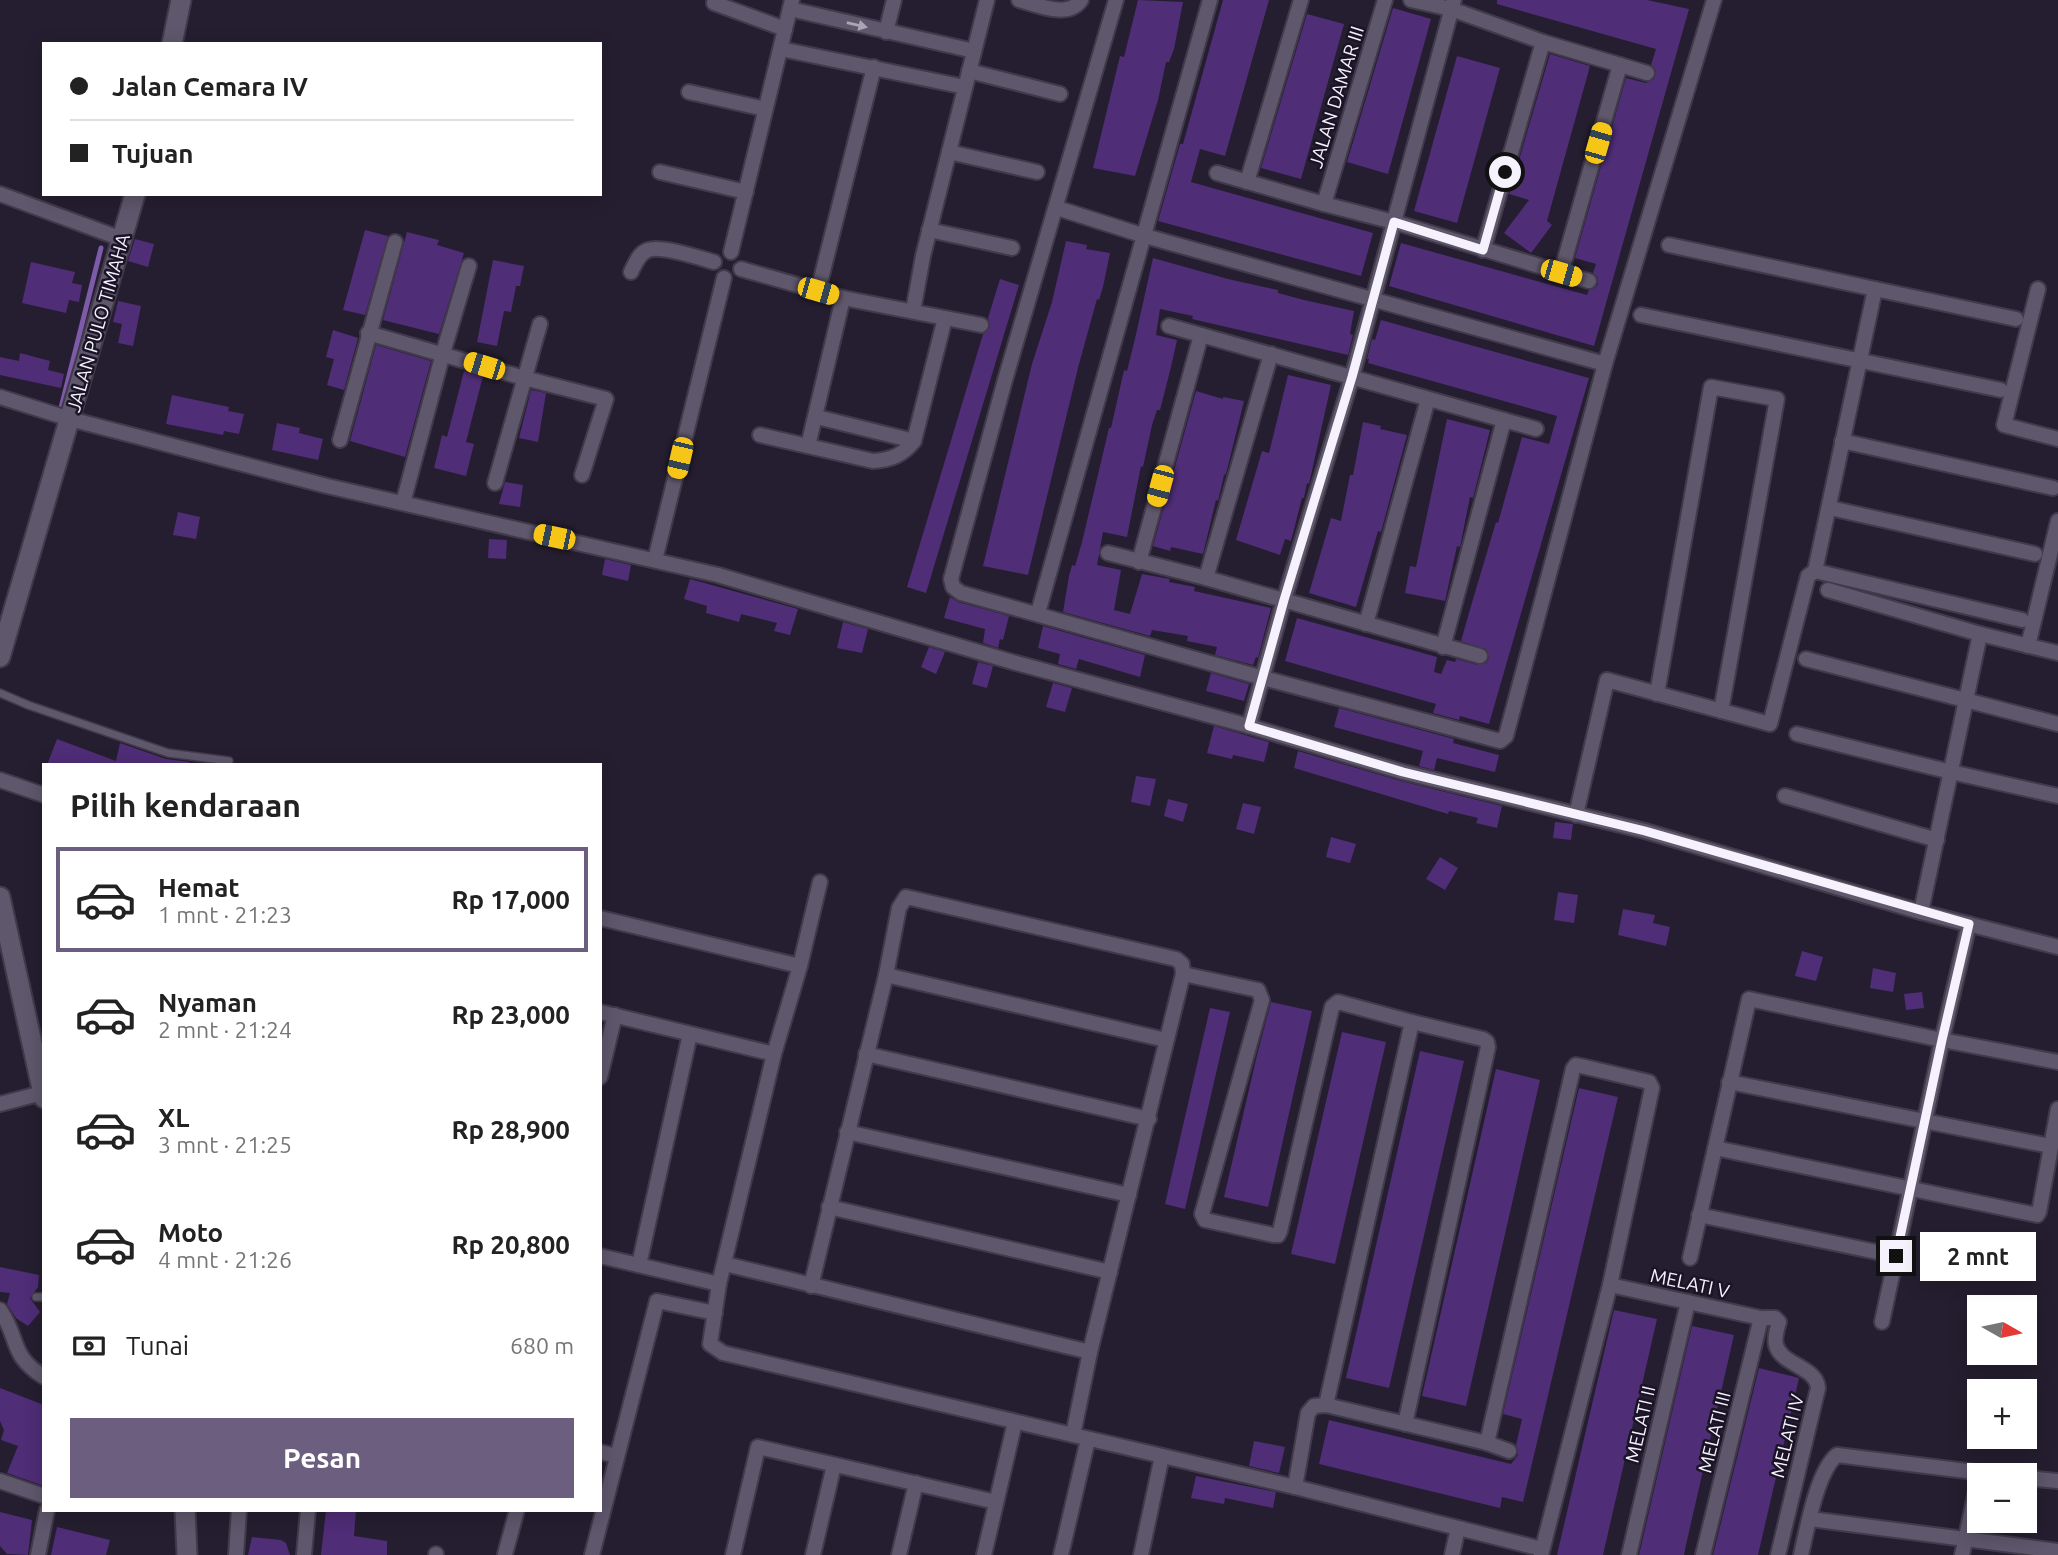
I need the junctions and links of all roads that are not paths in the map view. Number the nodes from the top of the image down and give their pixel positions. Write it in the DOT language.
graph roads {
  1 [pos="181,0"];
  2 [pos="894,0"];
  3 [pos="987,0"];
  4 [pos="1019,0"];
  5 [pos="1081,0"];
  6 [pos="1116,0"];
  7 [pos="1210,0"];
  8 [pos="1301,0"];
  9 [pos="1385,0"];
  10 [pos="1410,0"];
  11 [pos="1713,0"];
  12 [pos="714,3"];
  13 [pos="791,4"];
  14 [pos="1453,5"];
  15 [pos="785,29"];
  16 [pos="886,32"];
  17 [pos="173,42"];
  18 [pos="1542,42"];
  19 [pos="781,49"];
  20 [pos="974,51"];
  21 [pos="1620,65"];
  22 [pos="874,67"];
  23 [pos="969,71"];
  24 [pos="1647,73"];
  25 [pos="965,87"];
  26 [pos="689,92"];
  27 [pos="1060,94"];
  28 [pos="765,108"];
  29 [pos="949,152"];
  30 [pos="660,172"];
  31 [pos="1037,172"];
  32 [pos="1217,173"];
  33 [pos="1247,182"];
  34 [pos="746,192"];
  35 [pos="0,194"];
  36 [pos="134,196"];
  37 [pos="1324,204"];
  38 [pos="1057,208"];
  39 [pos="1394,222"];
  40 [pos="929,230"];
  41 [pos="1145,236"];
  42 [pos="122,239"];
  43 [pos="395,242"];
  44 [pos="1669,245"];
  45 [pos="1012,248"];
  46 [pos="1483,250"];
  47 [pos="731,252"];
  48 [pos="714,262"];
  49 [pos="470,266"];
  50 [pos="741,269"];
  51 [pos="631,272"];
  52 [pos="1561,273"];
  53 [pos="724,278"];
  54 [pos="1589,281"];
  55 [pos="1875,289"];
  56 [pos="2038,289"];
  57 [pos="818,291"];
  58 [pos="843,298"];
  59 [pos="1373,298"];
  60 [pos="913,311"];
  61 [pos="1641,315"];
  62 [pos="945,318"];
  63 [pos="2016,319"];
  64 [pos="540,324"];
  65 [pos="981,325"];
  66 [pos="1169,326"];
  67 [pos="368,333"];
  68 [pos="1201,335"];
  69 [pos="443,353"];
  70 [pos="1270,354"];
  71 [pos="1859,359"];
  72 [pos="1605,364"];
  73 [pos="1352,377"];
  74 [pos="524,378"];
  75 [pos="2001,390"];
  76 [pos="0,397"];
  77 [pos="1428,399"];
  78 [pos="817,417"];
  79 [pos="70,419"];
  80 [pos="1504,420"];
  81 [pos="1536,429"];
  82 [pos="760,435"];
  83 [pos="2058,439"];
  84 [pos="340,440"];
  85 [pos="914,441"];
  86 [pos="1842,441"];
  87 [pos="808,446"];
  88 [pos="582,475"];
  89 [pos="495,483"];
  90 [pos="2053,488"];
  91 [pos="403,503"];
  92 [pos="1830,508"];
  93 [pos="2058,521"];
  94 [pos="1108,554"];
  95 [pos="2035,554"];
  96 [pos="655,560"];
  97 [pos="1139,562"];
  98 [pos="1815,571"];
  99 [pos="1206,578"];
  100 [pos="1828,590"];
  101 [pos="1284,600"];
  102 [pos="1038,613"];
  103 [pos="2022,620"];
  104 [pos="1367,624"];
  105 [pos="1980,634"];
  106 [pos="2028,646"];
  107 [pos="1443,647"];
  108 [pos="2058,653"];
  109 [pos="1480,656"];
  110 [pos="0,657"];
  111 [pos="1806,659"];
  112 [pos="1263,678"];
  113 [pos="0,692"];
  114 [pos="1657,694"];
  115 [pos="1966,701"];
  116 [pos="1721,711"];
  117 [pos="2058,724"];
  118 [pos="1249,726"];
  119 [pos="1797,733"];
  120 [pos="229,761"];
  121 [pos="1951,772"];
  122 [pos="0,780"];
  123 [pos="42,794"];
  124 [pos="1785,796"];
  125 [pos="2058,796"];
  126 [pos="1576,815"];
  127 [pos="1937,840"];
  128 [pos="820,882"];
  129 [pos="0,897"];
  130 [pos="1922,912"];
  131 [pos="602,918"];
  132 [pos="1969,924"];
  133 [pos="2058,947"];
  134 [pos="800,966"];
  135 [pos="1183,974"];
  136 [pos="886,975"];
  137 [pos="602,1012"];
  138 [pos="615,1015"];
  139 [pos="1412,1022"];
  140 [pos="690,1034"];
  141 [pos="1166,1040"];
  142 [pos="1942,1040"];
  143 [pos="774,1054"];
  144 [pos="866,1054"];
  145 [pos="2058,1062"];
  146 [pos="602,1069"];
  147 [pos="1730,1082"];
  148 [pos="39,1095"];
  149 [pos="4,1102"];
  150 [pos="2058,1109"];
  151 [pos="1149,1119"];
  152 [pos="1925,1121"];
  153 [pos="847,1132"];
  154 [pos="2050,1146"];
  155 [pos="1714,1148"];
  156 [pos="1910,1189"];
  157 [pos="1129,1195"];
  158 [pos="829,1207"];
  159 [pos="1699,1215"];
  160 [pos="602,1256"];
  161 [pos="1896,1256"];
  162 [pos="1690,1258"];
  163 [pos="725,1264"];
  164 [pos="639,1265"];
  165 [pos="1110,1272"];
  166 [pos="719,1284"];
  167 [pos="1610,1285"];
  168 [pos="811,1286"];
  169 [pos="1688,1302"];
  170 [pos="0,1310"];
  171 [pos="715,1312"];
  172 [pos="1761,1318"];
  173 [pos="1882,1322"];
  174 [pos="1090,1352"];
  175 [pos="42,1376"];
  176 [pos="1326,1405"];
  177 [pos="1015,1422"];
  178 [pos="1405,1424"];
  179 [pos="1073,1435"];
  180 [pos="1088,1438"];
  181 [pos="1487,1443"];
  182 [pos="1509,1451"];
  183 [pos="602,1452"];
  184 [pos="617,1456"];
  185 [pos="1162,1456"];
  186 [pos="834,1465"];
  187 [pos="1967,1471"];
  188 [pos="2037,1479"];
  189 [pos="0,1481"];
  190 [pos="2058,1481"];
  191 [pos="916,1483"];
  192 [pos="1295,1487"];
  193 [pos="42,1495"];
  194 [pos="996,1502"];
  195 [pos="47,1512"];
  196 [pos="185,1512"];
  197 [pos="239,1512"];
  198 [pos="308,1512"];
  199 [pos="516,1512"];
  200 [pos="1810,1519"];
  201 [pos="1458,1528"];
  202 [pos="1967,1530"];
  203 [pos="1965,1539"];
  204 [pos="2058,1551"];
  205 [pos="1542,1552"];
  206 [pos="505,1554"];
  207 [pos="38,1555"];
  208 [pos="187,1555"];
  209 [pos="236,1555"];
  210 [pos="304,1555"];
  211 [pos="592,1555"];
  212 [pos="733,1555"];
  213 [pos="813,1555"];
  214 [pos="900,1555"];
  215 [pos="984,1555"];
  216 [pos="1061,1555"];
  217 [pos="1141,1555"];
  218 [pos="1452,1555"];
  219 [pos="1629,1555"];
  220 [pos="1703,1555"];
  221 [pos="1778,1555"];
  222 [pos="1801,1555"];
  223 [pos="1962,1555"];
  1 -- 17 [label="street"];
  2 -- 16 [label="street"];
  3 -- 20 [label="street"];
  4 -- 5 [label="street"];
  6 -- 38 [label="street"];
  7 -- 41 [label="street"];
  8 -- 33 [label="street"];
  9 -- 37 [label="street, JALAN DAMAR III"];
  10 -- 14 [label="street"];
  11 -- 72 [label="street"];
  12 -- 15 [label="street"];
  13 -- 15 [label="street"];
  13 -- 16 [label="street, one-way"];
  14 -- 18 [label="street"];
  14 -- 39 [label="street"];
  15 -- 19 [label="street"];
  16 -- 20 [label="street"];
  18 -- 21 [label="street"];
  18 -- 46 [label="street"];
  19 -- 22 [label="street"];
  19 -- 28 [label="street"];
  20 -- 23 [label="street"];
  21 -- 24 [label="street"];
  21 -- 52 [label="street"];
  22 -- 25 [label="street"];
  22 -- 57 [label="street"];
  23 -- 25 [label="street"];
  23 -- 27 [label="street"];
  25 -- 29 [label="street"];
  26 -- 28 [label="street"];
  28 -- 34 [label="street"];
  29 -- 31 [label="street"];
  29 -- 40 [label="street"];
  30 -- 34 [label="street"];
  32 -- 33 [label="street"];
  33 -- 37 [label="street"];
  34 -- 47 [label="street"];
  35 -- 42 [label="street"];
  36 -- 42 [label="street, JALAN PULO TIMAHA"];
  37 -- 39 [label="street"];
  38 -- 41 [label="street"];
  38 -- 102 [label="street"];
  39 -- 46 [label="street"];
  39 -- 59 [label="street"];
  40 -- 45 [label="street"];
  40 -- 60 [label="street"];
  41 -- 59 [label="street"];
  41 -- 102 [label="street"];
  42 -- 79 [label="street, JALAN PULO TIMAHA"];
  43 -- 67 [label="street"];
  44 -- 55 [label="street"];
  46 -- 52 [label="street"];
  47 -- 48 [label="street"];
  47 -- 50 [label="street"];
  48 -- 51 [label="street"];
  48 -- 53 [label="street"];
  49 -- 69 [label="street"];
  50 -- 53 [label="street"];
  50 -- 57 [label="street"];
  52 -- 54 [label="street"];
  53 -- 96 [label="street"];
  55 -- 63 [label="street"];
  55 -- 71 [label="street"];
  56 -- 83 [label="street"];
  57 -- 58 [label="street"];
  58 -- 60 [label="street"];
  58 -- 78 [label="street"];
  59 -- 72 [label="street"];
  59 -- 73 [label="street"];
  60 -- 62 [label="street"];
  61 -- 71 [label="street"];
  62 -- 65 [label="street"];
  62 -- 85 [label="street"];
  64 -- 74 [label="street"];
  66 -- 68 [label="street"];
  67 -- 69 [label="street"];
  67 -- 84 [label="street"];
  68 -- 70 [label="street"];
  68 -- 97 [label="street"];
  69 -- 74 [label="street"];
  69 -- 91 [label="street"];
  70 -- 73 [label="street"];
  70 -- 99 [label="street"];
  71 -- 75 [label="street"];
  71 -- 86 [label="street"];
  72 -- 112 [label="street"];
  73 -- 77 [label="street"];
  73 -- 101 [label="street"];
  74 -- 88 [label="street"];
  74 -- 89 [label="street"];
  76 -- 79 [label="street"];
  77 -- 80 [label="street"];
  77 -- 104 [label="street"];
  78 -- 85 [label="street"];
  78 -- 87 [label="street"];
  79 -- 91 [label="street"];
  79 -- 110 [label="street, JALAN PULO TIMAHA"];
  80 -- 81 [label="street"];
  80 -- 107 [label="street"];
  82 -- 87 [label="street"];
  85 -- 87 [label="street"];
  86 -- 90 [label="street"];
  86 -- 92 [label="street"];
  91 -- 96 [label="street"];
  92 -- 95 [label="street"];
  92 -- 98 [label="street"];
  93 -- 106 [label="street"];
  94 -- 97 [label="street"];
  96 -- 118 [label="street"];
  97 -- 99 [label="street"];
  98 -- 103 [label="street"];
  98 -- 116 [label="street"];
  99 -- 101 [label="street"];
  100 -- 105 [label="street"];
  101 -- 104 [label="street"];
  101 -- 112 [label="street"];
  102 -- 112 [label="street"];
  104 -- 107 [label="street"];
  105 -- 106 [label="street"];
  105 -- 115 [label="street"];
  106 -- 108 [label="street"];
  107 -- 109 [label="street"];
  111 -- 115 [label="street"];
  112 -- 118 [label="street"];
  113 -- 120 [label="lane"];
  114 -- 116 [label="street"];
  114 -- 116 [label="street"];
  114 -- 126 [label="street"];
  115 -- 117 [label="street"];
  115 -- 121 [label="street"];
  118 -- 126 [label="street"];
  119 -- 121 [label="street"];
  121 -- 125 [label="street"];
  121 -- 127 [label="street"];
  122 -- 123 [label="street"];
  124 -- 127 [label="street"];
  126 -- 130 [label="street"];
  127 -- 130 [label="street"];
  128 -- 134 [label="street"];
  129 -- 148 [label="street"];
  130 -- 132 [label="street"];
  131 -- 134 [label="street"];
  132 -- 133 [label="street"];
  132 -- 142 [label="street"];
  134 -- 143 [label="street"];
  135 -- 136 [label="street"];
  135 -- 139 [label="street"];
  135 -- 141 [label="street"];
  136 -- 141 [label="street"];
  136 -- 144 [label="street"];
  137 -- 138 [label="street"];
  138 -- 140 [label="street"];
  138 -- 146 [label="street"];
  139 -- 176 [label="street"];
  139 -- 178 [label="street"];
  140 -- 143 [label="street"];
  140 -- 164 [label="street"];
  141 -- 151 [label="street"];
  142 -- 145 [label="street"];
  142 -- 147 [label="street"];
  142 -- 152 [label="street"];
  143 -- 163 [label="street"];
  144 -- 151 [label="street"];
  144 -- 153 [label="street"];
  147 -- 152 [label="street"];
  147 -- 155 [label="street"];
  148 -- 149 [label="street"];
  150 -- 154 [label="street"];
  151 -- 157 [label="street"];
  152 -- 154 [label="street"];
  152 -- 156 [label="street"];
  153 -- 157 [label="street"];
  153 -- 158 [label="street"];
  154 -- 156 [label="street"];
  155 -- 156 [label="street"];
  155 -- 159 [label="street"];
  156 -- 161 [label="street"];
  157 -- 165 [label="street"];
  158 -- 165 [label="street"];
  158 -- 168 [label="street"];
  159 -- 161 [label="street"];
  159 -- 162 [label="street"];
  160 -- 164 [label="street"];
  161 -- 173 [label="street"];
  163 -- 166 [label="street"];
  163 -- 168 [label="street"];
  164 -- 166 [label="street"];
  165 -- 174 [label="street"];
  166 -- 171 [label="street"];
  167 -- 169 [label="street, MELATI V"];
  167 -- 181 [label="street"];
  167 -- 205 [label="street"];
  168 -- 174 [label="street"];
  169 -- 172 [label="street, MELATI V"];
  169 -- 219 [label="street, MELATI II"];
  170 -- 175 [label="street"];
  171 -- 177 [label="street"];
  171 -- 184 [label="street"];
  172 -- 220 [label="street, MELATI III"];
  172 -- 221 [label="street, MELATI IV"];
  174 -- 179 [label="street"];
  176 -- 178 [label="street"];
  176 -- 192 [label="street"];
  177 -- 179 [label="street"];
  177 -- 194 [label="street"];
  178 -- 181 [label="street"];
  179 -- 180 [label="street"];
  180 -- 185 [label="street"];
  180 -- 216 [label="street"];
  181 -- 182 [label="street"];
  183 -- 184 [label="street"];
  184 -- 211 [label="street"];
  185 -- 192 [label="street"];
  185 -- 217 [label="street"];
  186 -- 191 [label="street"];
  186 -- 212 [label="street"];
  186 -- 213 [label="street"];
  187 -- 200 [label="street"];
  188 -- 190 [label="street"];
  189 -- 193 [label="street"];
  191 -- 194 [label="street"];
  191 -- 214 [label="street"];
  192 -- 201 [label="street"];
  194 -- 215 [label="street"];
  195 -- 207 [label="street"];
  196 -- 208 [label="street"];
  197 -- 209 [label="street"];
  198 -- 210 [label="street"];
  199 -- 206 [label="street"];
  200 -- 203 [label="street"];
  200 -- 222 [label="street"];
  201 -- 205 [label="street"];
  201 -- 218 [label="street"];
  202 -- 203 [label="street"];
  203 -- 204 [label="street"];
  203 -- 223 [label="street"];
}
